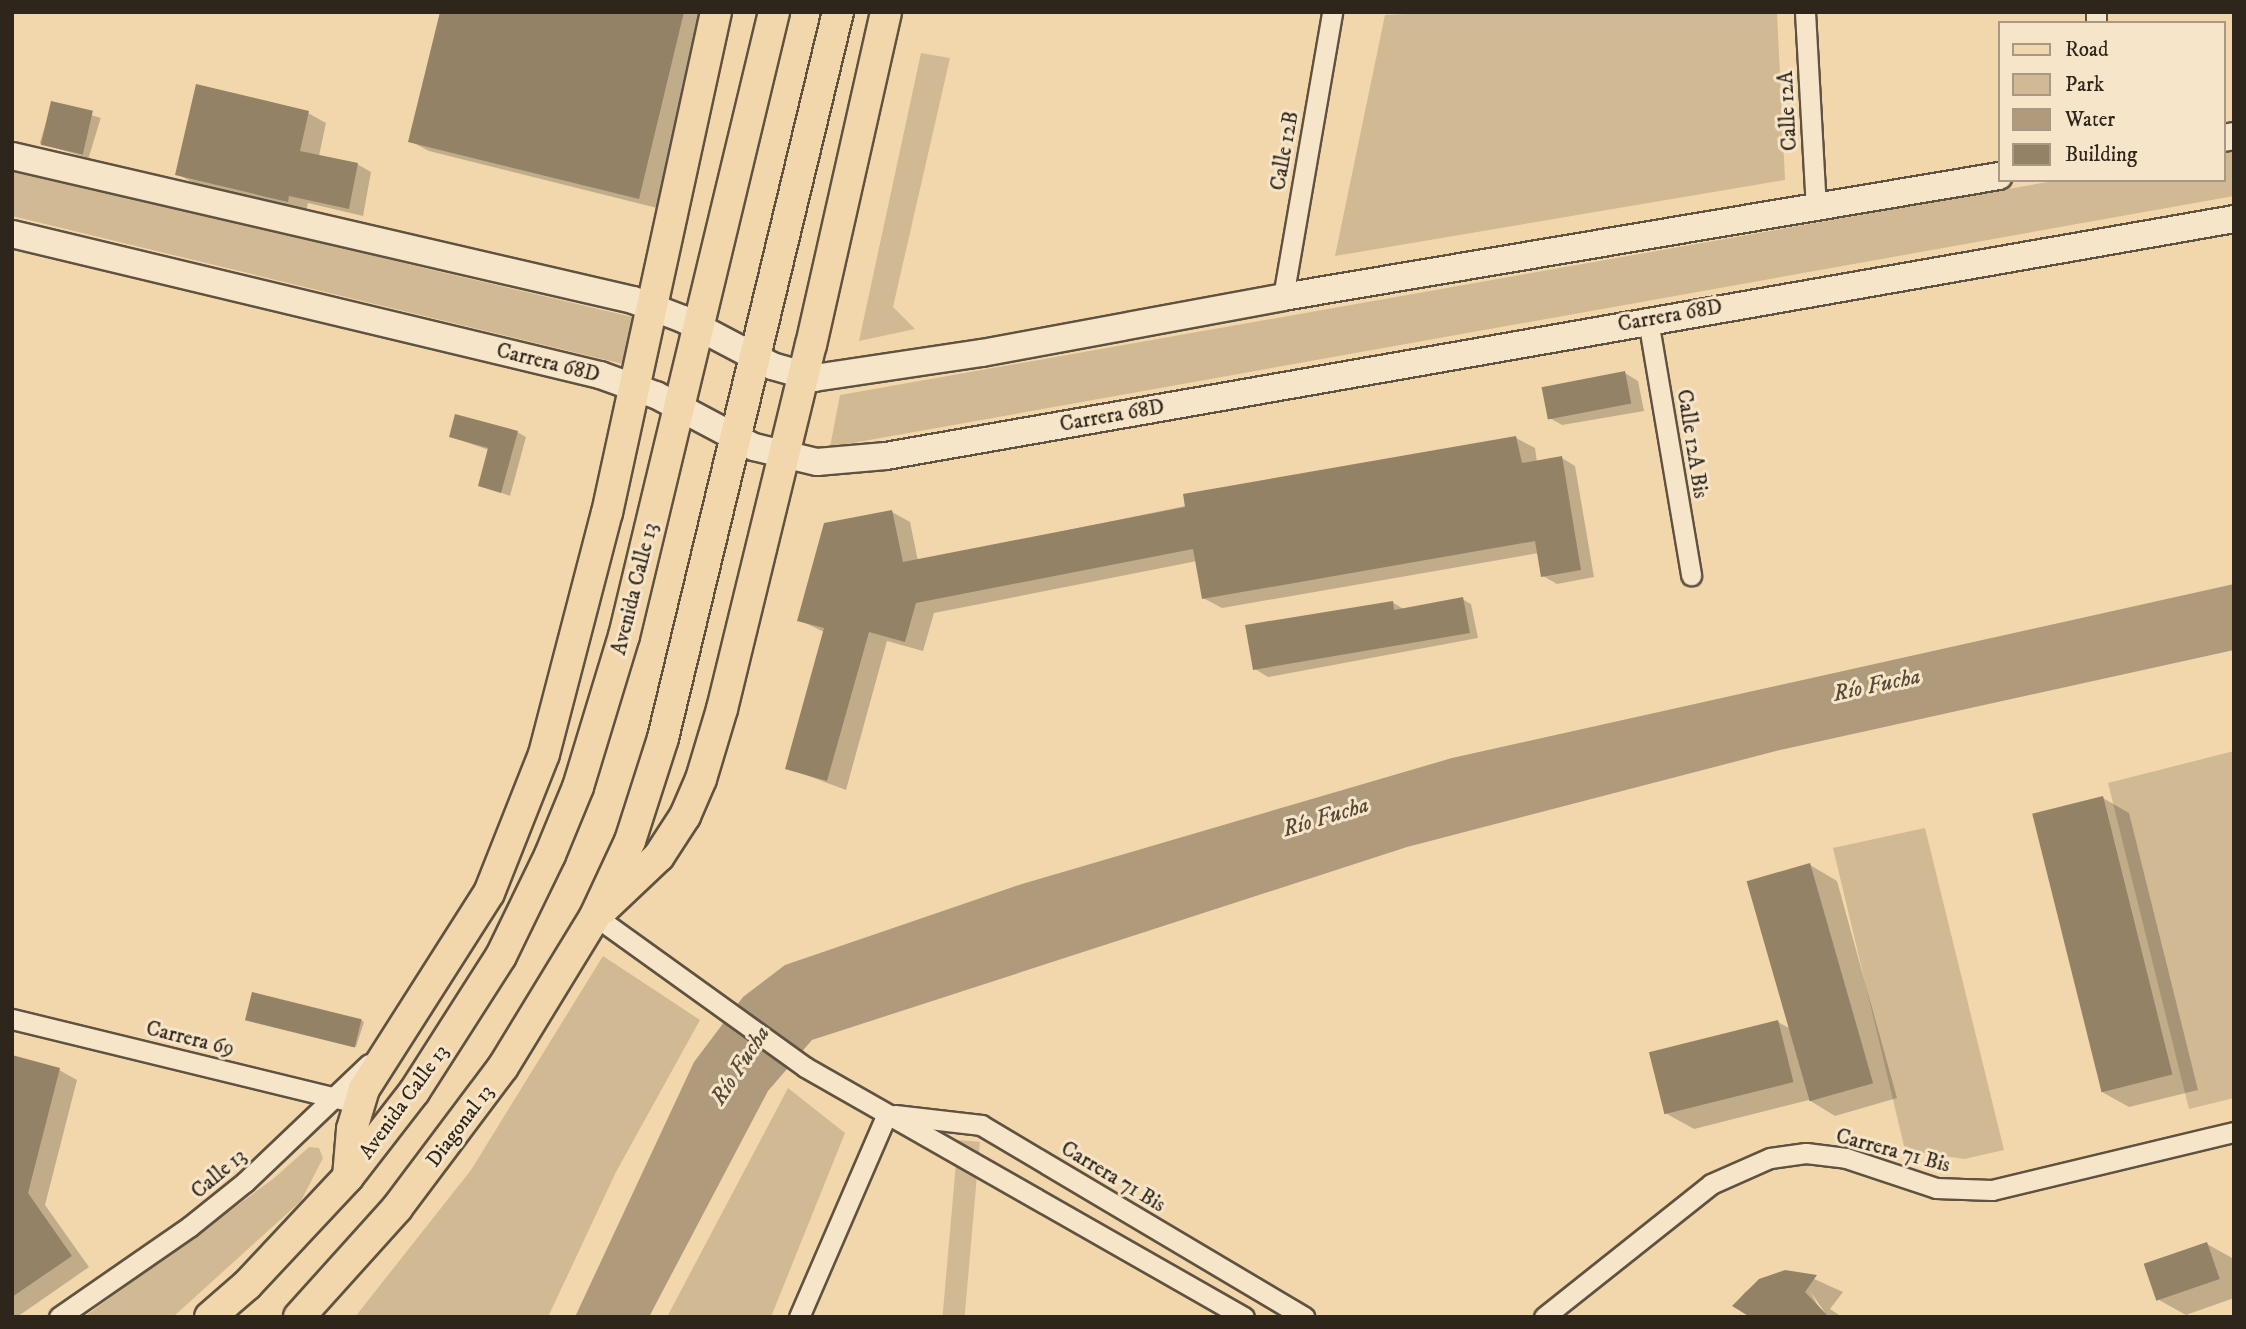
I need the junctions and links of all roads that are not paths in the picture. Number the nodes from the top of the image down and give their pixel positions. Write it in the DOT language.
graph roads {
  1 [pos="716,12"];
  2 [pos="774,12"];
  3 [pos="838,12"];
  4 [pos="886,12"];
  5 [pos="1332,12"];
  6 [pos="1805,12"];
  7 [pos="12,156"];
  8 [pos="1997,176"];
  9 [pos="1816,207"];
  10 [pos="2234,219"];
  11 [pos="12,234"];
  12 [pos="1283,297"];
  13 [pos="653,306"];
  14 [pos="1648,320"];
  15 [pos="699,328"];
  16 [pos="757,359"];
  17 [pos="804,377"];
  18 [pos="635,386"];
  19 [pos="680,407"];
  20 [pos="738,439"];
  21 [pos="784,457"];
  22 [pos="1691,575"];
  23 [pos="505,856"];
  24 [pos="595,916"];
  25 [pos="501,956"];
  26 [pos="12,1019"];
  27 [pos="347,1101"];
  28 [pos="887,1114"];
  29 [pos="2234,1132"];
  30 [pos="348,1177"];
  31 [pos="59,1317"];
  32 [pos="210,1317"];
  33 [pos="299,1317"];
  34 [pos="799,1317"];
  35 [pos="1244,1317"];
  36 [pos="1304,1317"];
  37 [pos="1544,1317"];
  1 -- 13 [label="main road, Avenida Calle 13"];
  2 -- 15 [label="main road, Avenida Calle 13"];
  3 -- 16 [label="main road"];
  4 -- 17 [label="main road"];
  5 -- 12 [label="street, Calle 12B"];
  6 -- 9 [label="street, Calle 12A"];
  7 -- 13 [label="main road"];
  8 -- 9 [label="main road"];
  9 -- 12 [label="main road"];
  10 -- 14 [label="main road, Carrera 68D"];
  11 -- 18 [label="main road, Carrera 68D"];
  12 -- 17 [label="main road"];
  13 -- 15 [label="main road"];
  13 -- 18 [label="main road, Avenida Calle 13"];
  14 -- 21 [label="main road, Carrera 68D"];
  14 -- 22 [label="street, Calle 12A Bis"];
  15 -- 16 [label="main road"];
  15 -- 19 [label="main road, Avenida Calle 13"];
  16 -- 17 [label="main road"];
  16 -- 20 [label="main road"];
  17 -- 21 [label="main road"];
  18 -- 19 [label="main road, Carrera 68D"];
  18 -- 23 [label="main road, Avenida Calle 13"];
  19 -- 20 [label="main road, Carrera 68D"];
  19 -- 25 [label="main road, Avenida Calle 13"];
  20 -- 21 [label="main road, Carrera 68D"];
  20 -- 24 [label="main road"];
  21 -- 24 [label="main road"];
  23 -- 25 [label="main road"];
  23 -- 27 [label="main road, Avenida Calle 13"];
  24 -- 28 [label="street, Carrera 71 Bis"];
  24 -- 33 [label="main road, Diagonal 13"];
  25 -- 30 [label="main road, Avenida Calle 13"];
  26 -- 27 [label="street, Carrera 69"];
  27 -- 30 [label="main road, Avenida Calle 13"];
  27 -- 31 [label="street, Calle 13"];
  28 -- 34 [label="street"];
  28 -- 35 [label="street, Carrera 71 Bis"];
  28 -- 36 [label="street, Carrera 71 Bis"];
  29 -- 37 [label="street, Carrera 71 Bis"];
  30 -- 32 [label="main road"];
}
